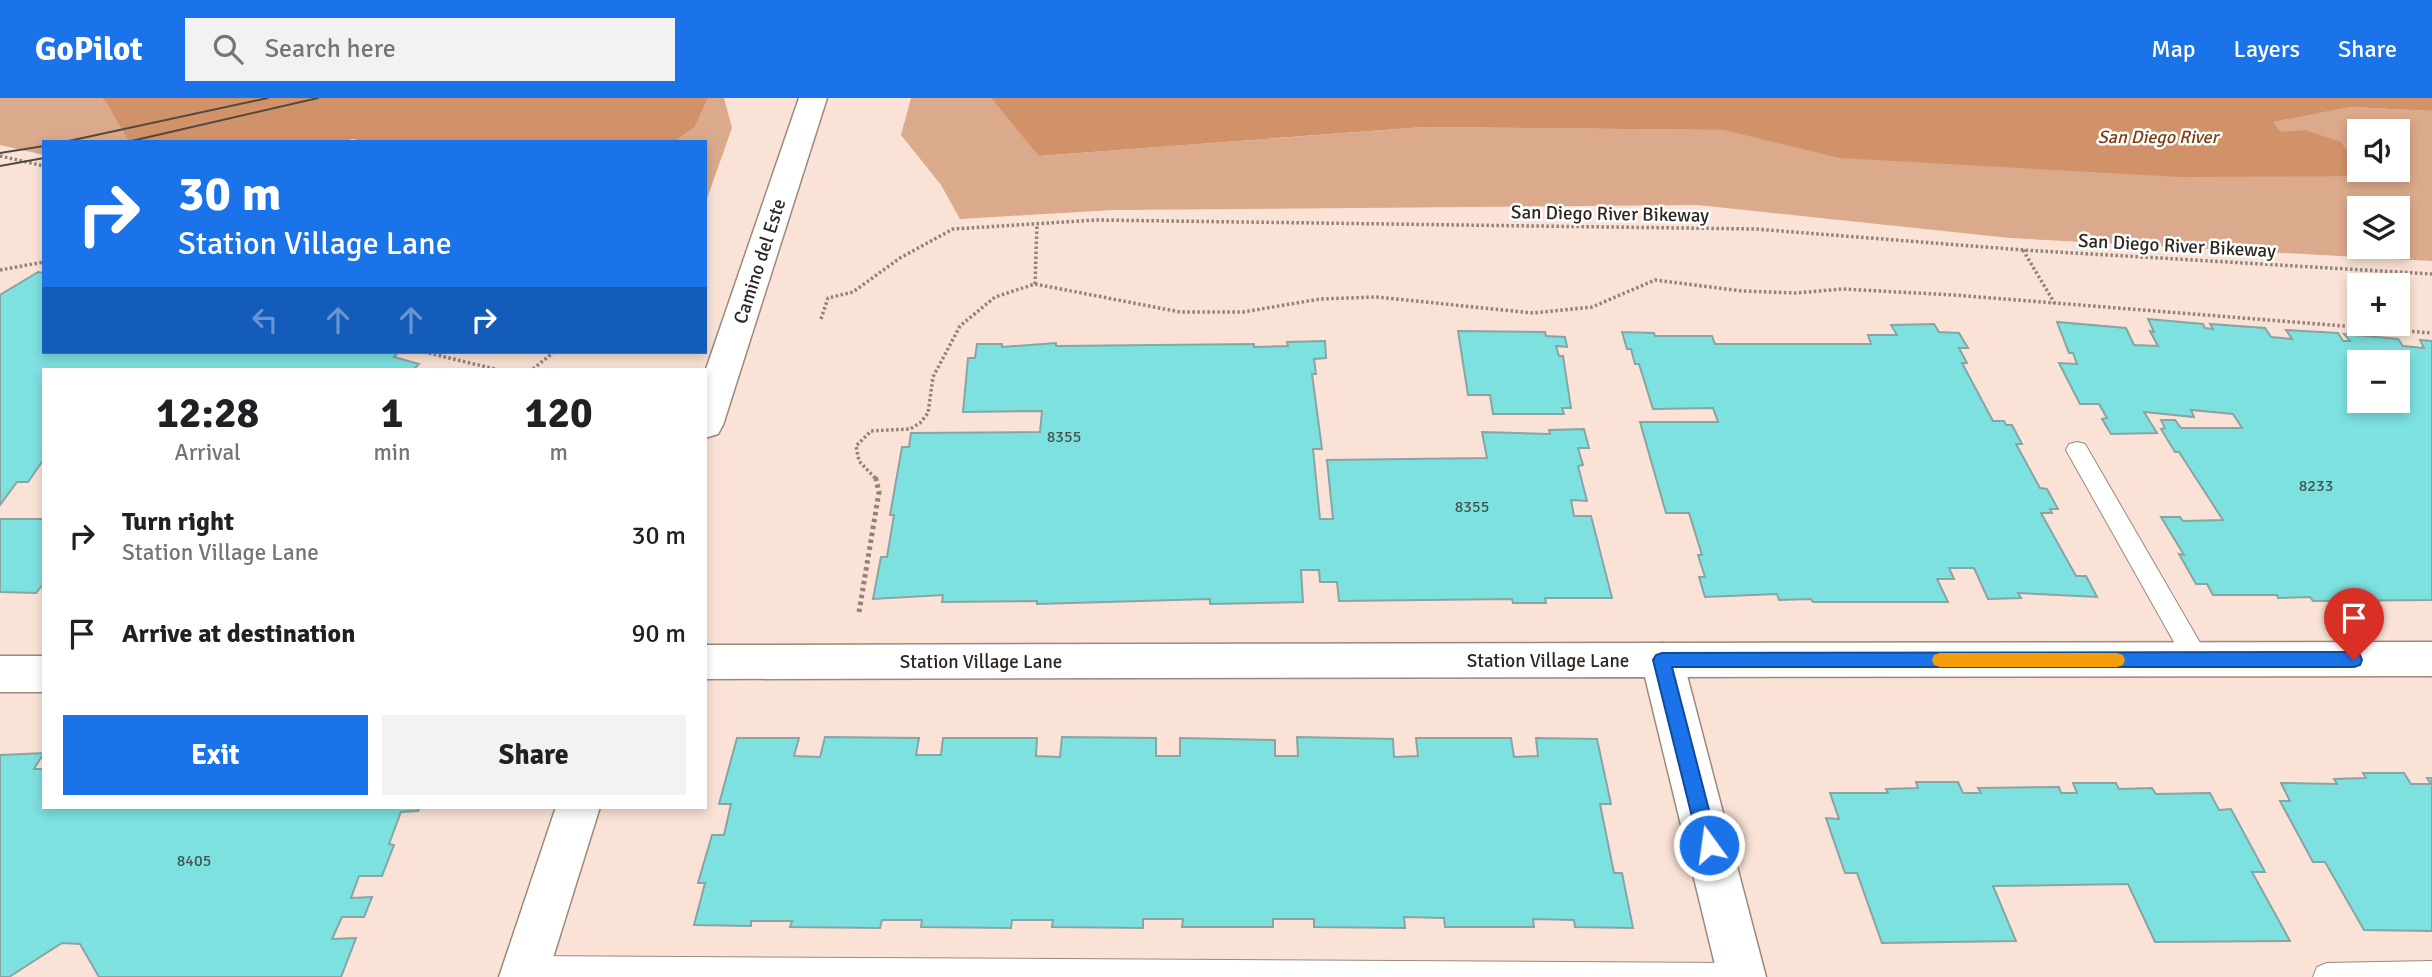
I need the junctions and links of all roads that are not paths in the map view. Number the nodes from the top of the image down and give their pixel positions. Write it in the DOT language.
graph roads {
  1 [pos="813,98"];
  2 [pos="707,419"];
  3 [pos="2077,450"];
  4 [pos="2432,659"];
  5 [pos="1662,660"];
  6 [pos="2197,660"];
  7 [pos="707,662"];
  8 [pos="0,674"];
  9 [pos="42,674"];
  10 [pos="577,809"];
  11 [pos="524,974"];
  12 [pos="2432,975"];
  13 [pos="2376,976"];
  14 [pos="1730,977"];
  15 [pos="1742,977"];
  16 [pos="2327,977"];
  1 -- 2 [label="street, Camino del Este"];
  3 -- 6 [label="lane"];
  4 -- 6 [label="street, Station Village Lane"];
  5 -- 6 [label="street, Station Village Lane"];
  5 -- 7 [label="street, Station Village Lane"];
  5 -- 15 [label="street"];
  8 -- 9 [label="street"];
  10 -- 11 [label="street"];
  11 -- 14 [label="lane"];
  12 -- 13 [label="lane"];
  13 -- 16 [label="lane"];
}
